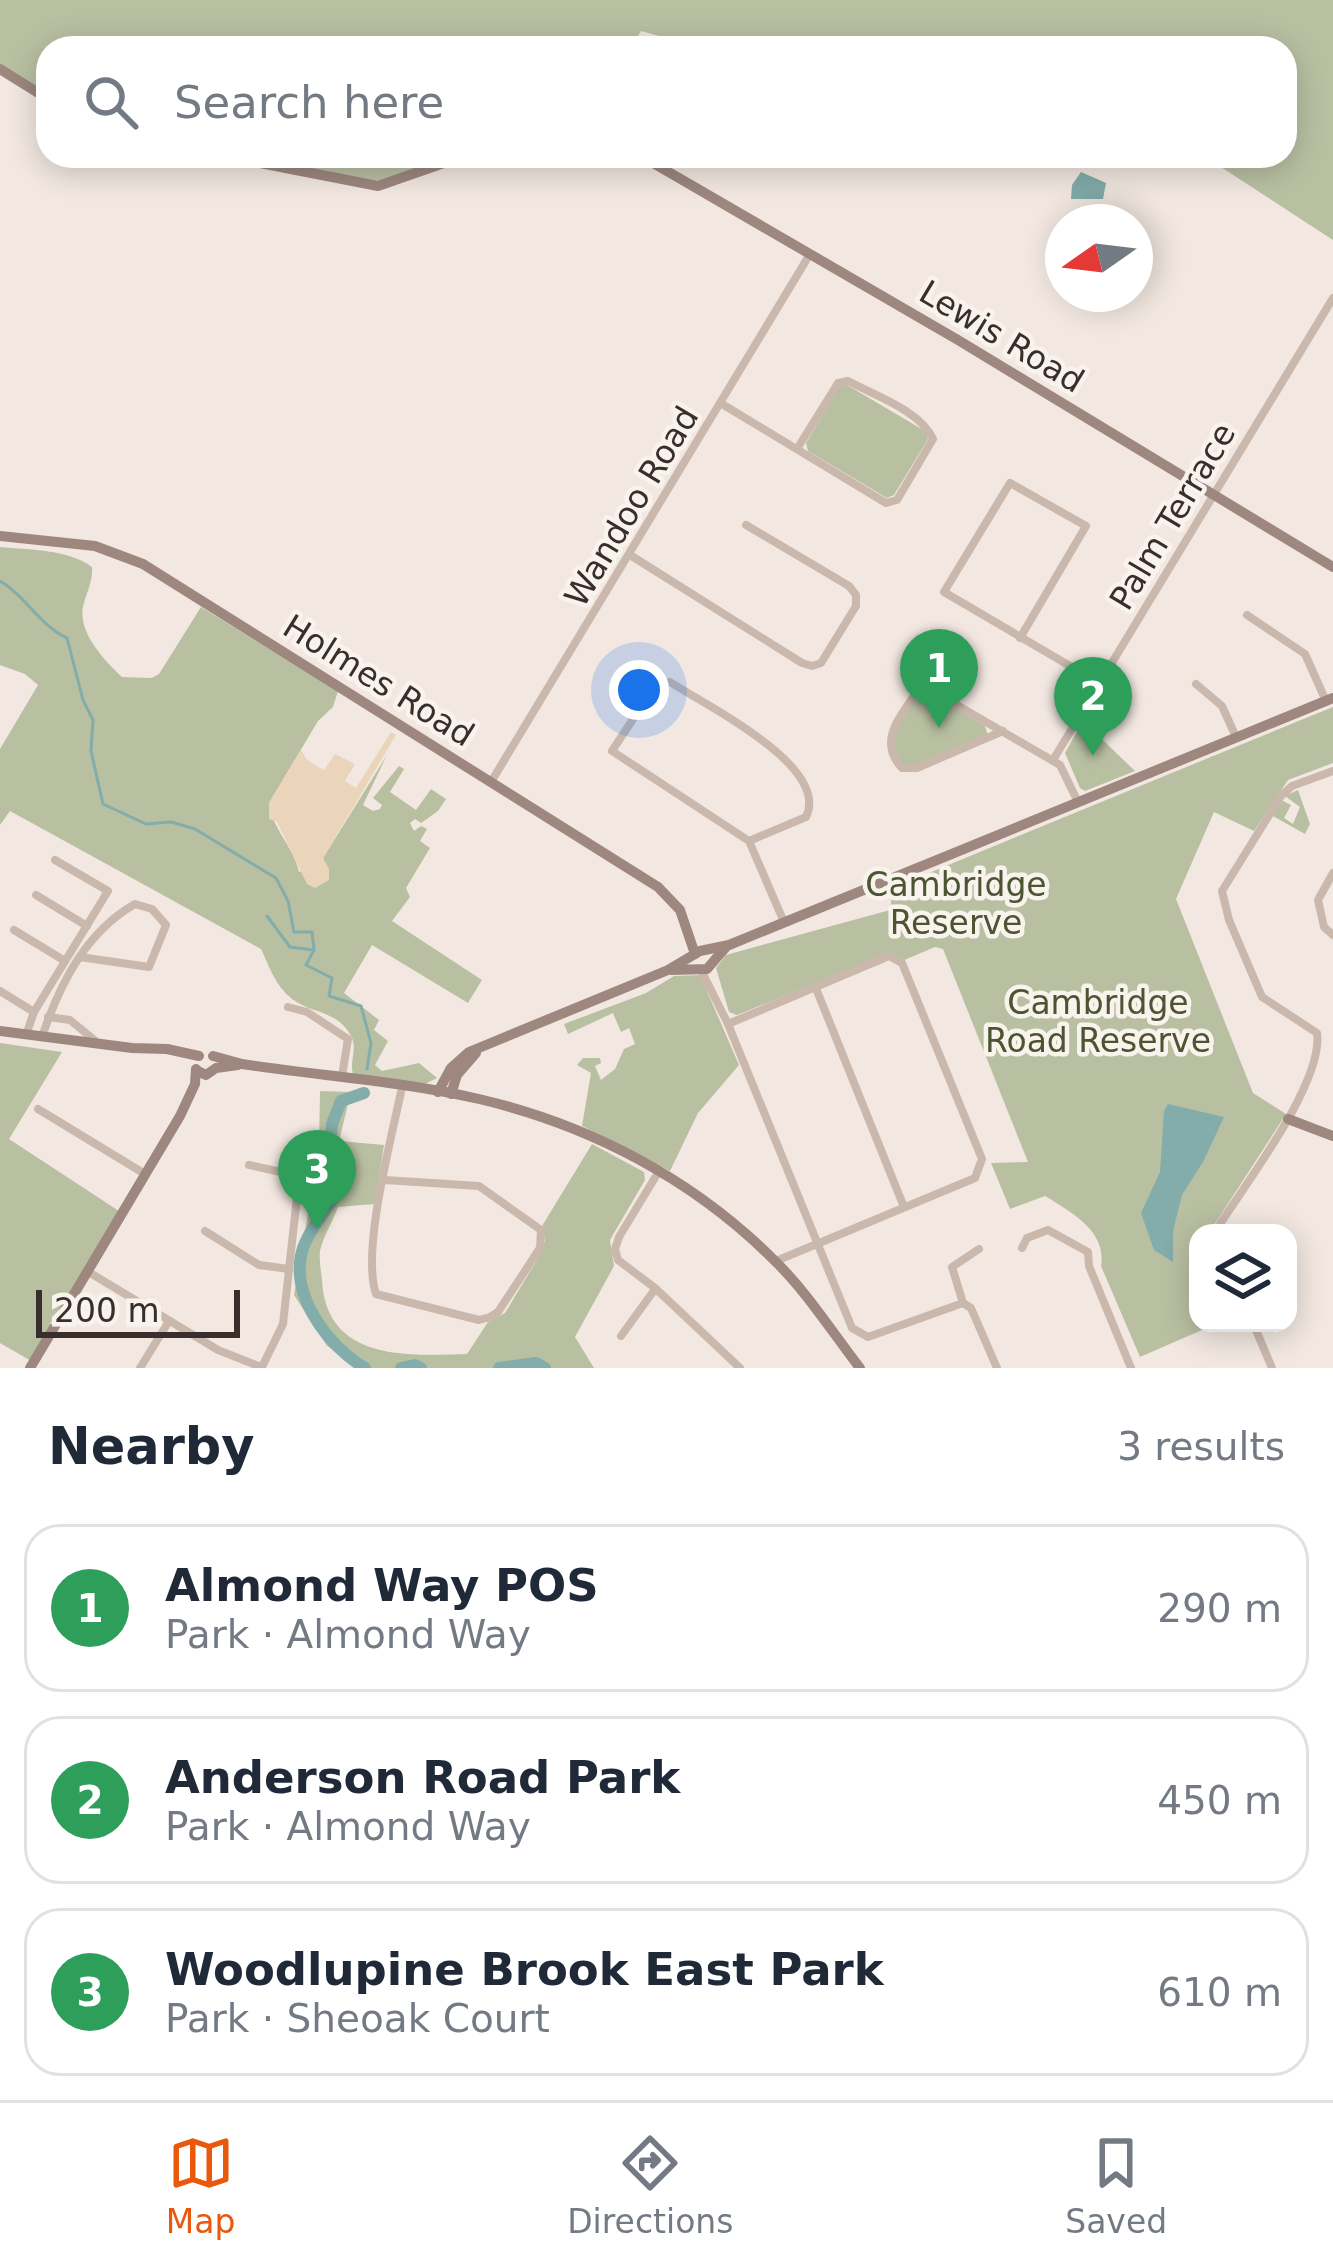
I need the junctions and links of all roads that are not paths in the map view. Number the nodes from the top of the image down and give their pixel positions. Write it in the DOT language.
graph roads {
  1 [pos="0,69"];
  2 [pos="36,91"];
  3 [pos="285,168"];
  4 [pos="429,168"];
  5 [pos="662,168"];
  6 [pos="810,254"];
  7 [pos="1333,298"];
  8 [pos="722,404"];
  9 [pos="797,449"];
  10 [pos="1213,495"];
  11 [pos="746,525"];
  12 [pos="0,536"];
  13 [pos="630,555"];
  14 [pos="1333,567"];
  15 [pos="1246,615"];
  16 [pos="1020,638"];
  17 [pos="1099,683"];
  18 [pos="1196,684"];
  19 [pos="1329,699"];
  20 [pos="1003,731"];
  21 [pos="1236,737"];
  22 [pos="1053,760"];
  23 [pos="1333,771"];
  24 [pos="491,782"];
  25 [pos="1078,802"];
  26 [pos="749,841"];
  27 [pos="56,860"];
  28 [pos="1333,873"];
  29 [pos="36,895"];
  30 [pos="784,922"];
  31 [pos="86,926"];
  32 [pos="14,930"];
  33 [pos="1333,934"];
  34 [pos="80,957"];
  35 [pos="703,959"];
  36 [pos="65,961"];
  37 [pos="814,986"];
  38 [pos="0,991"];
  39 [pos="288,1007"];
  40 [pos="34,1012"];
  41 [pos="48,1017"];
  42 [pos="728,1024"];
  43 [pos="0,1031"];
  44 [pos="26,1034"];
  45 [pos="41,1036"];
  46 [pos="101,1044"];
  47 [pos="205,1065"];
  48 [pos="341,1079"];
  49 [pos="401,1088"];
  50 [pos="444,1093"];
  51 [pos="38,1109"];
  52 [pos="1288,1119"];
  53 [pos="1333,1136"];
  54 [pos="249,1165"];
  55 [pos="659,1171"];
  56 [pos="146,1174"];
  57 [pos="385,1180"];
  58 [pos="904,1207"];
  59 [pos="1224,1224"];
  60 [pos="205,1231"];
  61 [pos="818,1244"];
  62 [pos="1022,1248"];
  63 [pos="979,1249"];
  64 [pos="970,1256"];
  65 [pos="982,1261"];
  66 [pos="779,1265"];
  67 [pos="289,1269"];
  68 [pos="87,1271"];
  69 [pos="655,1288"];
  70 [pos="967,1305"];
  71 [pos="169,1321"];
  72 [pos="1257,1332"];
  73 [pos="621,1336"];
  74 [pos="29,1368"];
  75 [pos="140,1368"];
  76 [pos="262,1368"];
  77 [pos="740,1368"];
  78 [pos="858,1368"];
  79 [pos="997,1368"];
  80 [pos="1131,1368"];
  81 [pos="1272,1368"];
  1 -- 2 [label="street"];
  3 -- 4 [label="street"];
  5 -- 6 [label="street, Lewis Road"];
  6 -- 8 [label="street, Wandoo Road"];
  6 -- 10 [label="street, Lewis Road"];
  7 -- 10 [label="street, Palm Terrace"];
  8 -- 9 [label="street"];
  8 -- 13 [label="street, Wandoo Road"];
  9 -- 9 [label="street"];
  10 -- 14 [label="street, Lewis Road"];
  10 -- 17 [label="street, Palm Terrace"];
  11 -- 13 [label="street"];
  12 -- 24 [label="street, Holmes Road"];
  13 -- 24 [label="street, Wandoo Road"];
  15 -- 19 [label="street"];
  16 -- 16 [label="street"];
  16 -- 17 [label="street"];
  17 -- 22 [label="street, Palm Terrace"];
  18 -- 21 [label="street"];
  19 -- 21 [label="street"];
  20 -- 20 [label="street"];
  20 -- 22 [label="street"];
  21 -- 25 [label="street"];
  22 -- 25 [label="street"];
  23 -- 52 [label="street"];
  24 -- 35 [label="street, Holmes Road"];
  25 -- 30 [label="street"];
  26 -- 26 [label="street"];
  26 -- 30 [label="street"];
  27 -- 31 [label="street"];
  28 -- 33 [label="street"];
  29 -- 31 [label="street"];
  30 -- 35 [label="street"];
  31 -- 36 [label="street"];
  32 -- 36 [label="street"];
  34 -- 34 [label="street"];
  34 -- 41 [label="street"];
  35 -- 42 [label="street"];
  35 -- 50 [label="street"];
  36 -- 40 [label="street"];
  37 -- 42 [label="street"];
  37 -- 58 [label="street"];
  37 -- 58 [label="street"];
  38 -- 40 [label="street"];
  39 -- 48 [label="street"];
  40 -- 44 [label="street"];
  41 -- 45 [label="street"];
  41 -- 46 [label="street"];
  42 -- 61 [label="street"];
  43 -- 44 [label="street"];
  44 -- 45 [label="street"];
  45 -- 46 [label="street"];
  46 -- 47 [label="street"];
  47 -- 48 [label="street"];
  47 -- 56 [label="street"];
  48 -- 49 [label="street"];
  49 -- 50 [label="street"];
  49 -- 57 [label="street"];
  50 -- 55 [label="street"];
  51 -- 56 [label="street"];
  52 -- 53 [label="street"];
  52 -- 59 [label="street"];
  54 -- 67 [label="street"];
  55 -- 66 [label="street"];
  55 -- 69 [label="street"];
  56 -- 68 [label="street"];
  57 -- 57 [label="street"];
  58 -- 61 [label="street"];
  60 -- 67 [label="street"];
  61 -- 66 [label="street"];
  61 -- 70 [label="street"];
  62 -- 80 [label="street"];
  63 -- 64 [label="street"];
  64 -- 65 [label="street"];
  64 -- 70 [label="street"];
  66 -- 78 [label="street"];
  67 -- 76 [label="street"];
  68 -- 71 [label="street"];
  68 -- 74 [label="street"];
  69 -- 73 [label="street"];
  69 -- 77 [label="street"];
  70 -- 79 [label="street"];
  71 -- 75 [label="street"];
  71 -- 76 [label="street"];
  72 -- 81 [label="street"];
}
